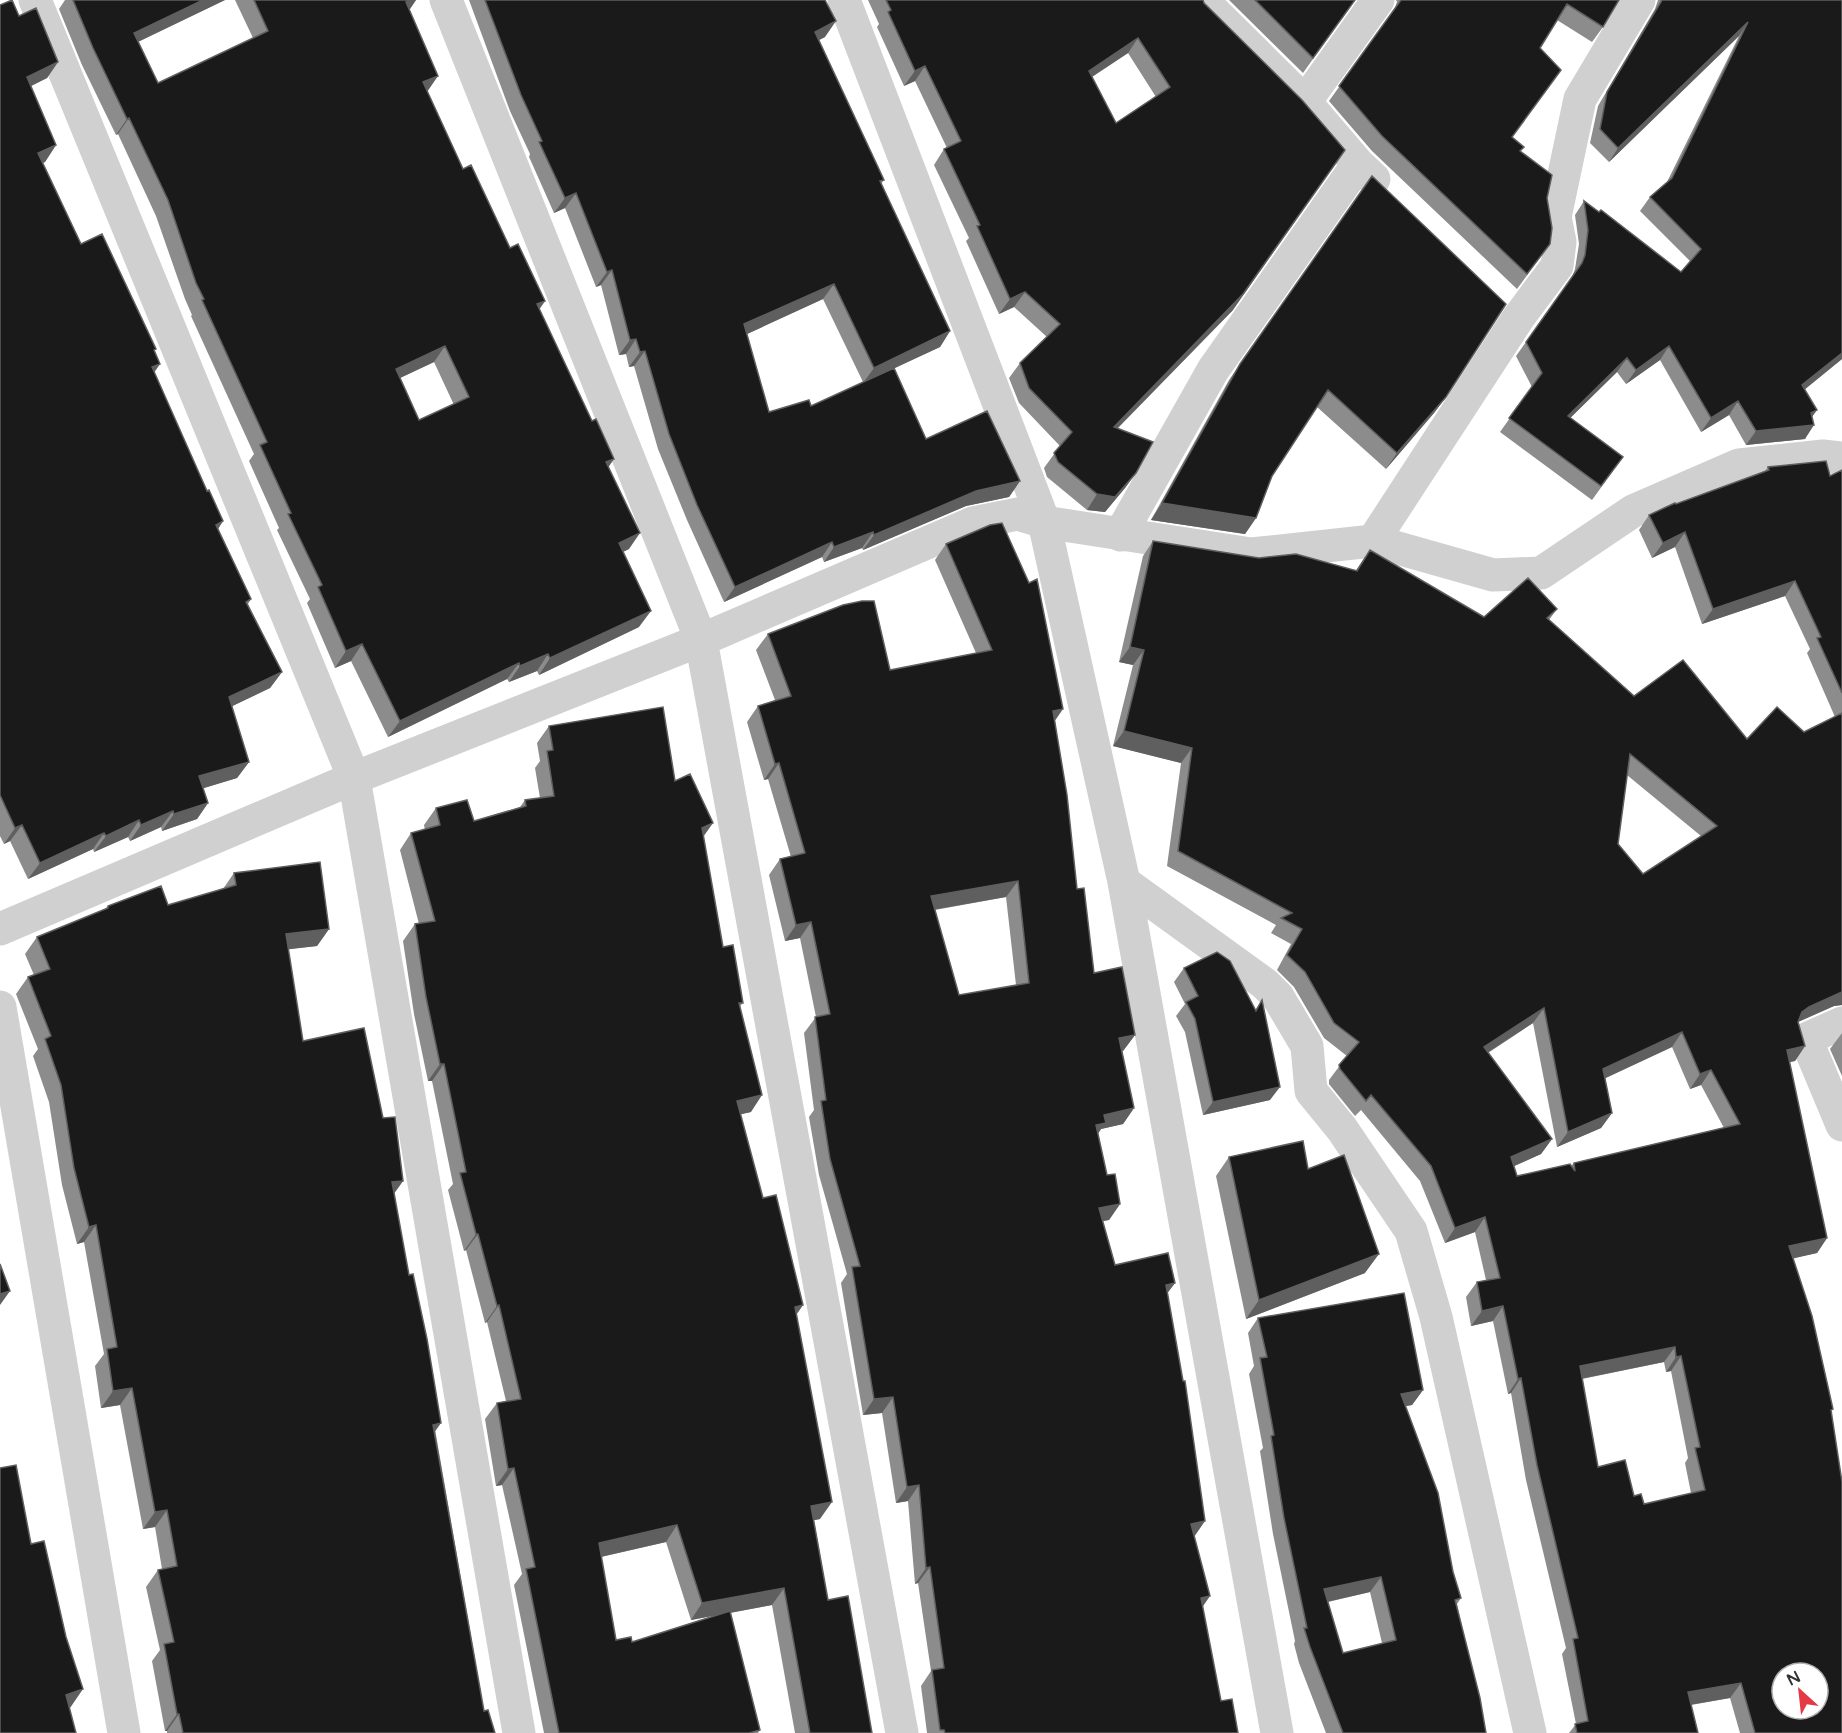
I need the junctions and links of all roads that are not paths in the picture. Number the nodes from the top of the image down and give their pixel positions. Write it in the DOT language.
graph roads {
  1 [pos="35,0"];
  2 [pos="446,0"];
  3 [pos="844,0"];
  4 [pos="1378,0"];
  5 [pos="1639,0"];
  6 [pos="1207,5"];
  7 [pos="1305,102"];
  8 [pos="1358,164"];
  9 [pos="1392,196"];
  10 [pos="1494,293"];
  11 [pos="1519,317"];
  12 [pos="1842,458"];
  13 [pos="1044,522"];
  14 [pos="1120,535"];
  15 [pos="1373,541"];
  16 [pos="701,640"];
  17 [pos="354,778"];
  18 [pos="1124,882"];
  19 [pos="0,929"];
  20 [pos="0,1007"];
  21 [pos="1842,1023"];
  22 [pos="1842,1125"];
  23 [pos="124,1733"];
  24 [pos="519,1733"];
  25 [pos="902,1733"];
  26 [pos="1277,1733"];
  27 [pos="1530,1733"];
  1 -- 17 [label="street"];
  2 -- 16 [label="street"];
  3 -- 13 [label="street"];
  4 -- 7 [label="street"];
  5 -- 11 [label="street"];
  6 -- 7 [label="street"];
  7 -- 8 [label="street"];
  8 -- 9 [label="street"];
  8 -- 14 [label="street"];
  10 -- 11 [label="street"];
  11 -- 15 [label="street"];
  12 -- 15 [label="street"];
  13 -- 14 [label="street"];
  13 -- 16 [label="street"];
  13 -- 18 [label="street"];
  14 -- 15 [label="street"];
  16 -- 17 [label="street"];
  16 -- 25 [label="street"];
  17 -- 19 [label="street"];
  17 -- 24 [label="street"];
  18 -- 26 [label="street"];
  18 -- 27 [label="street"];
  20 -- 23 [label="street"];
  21 -- 22 [label="street"];
}
